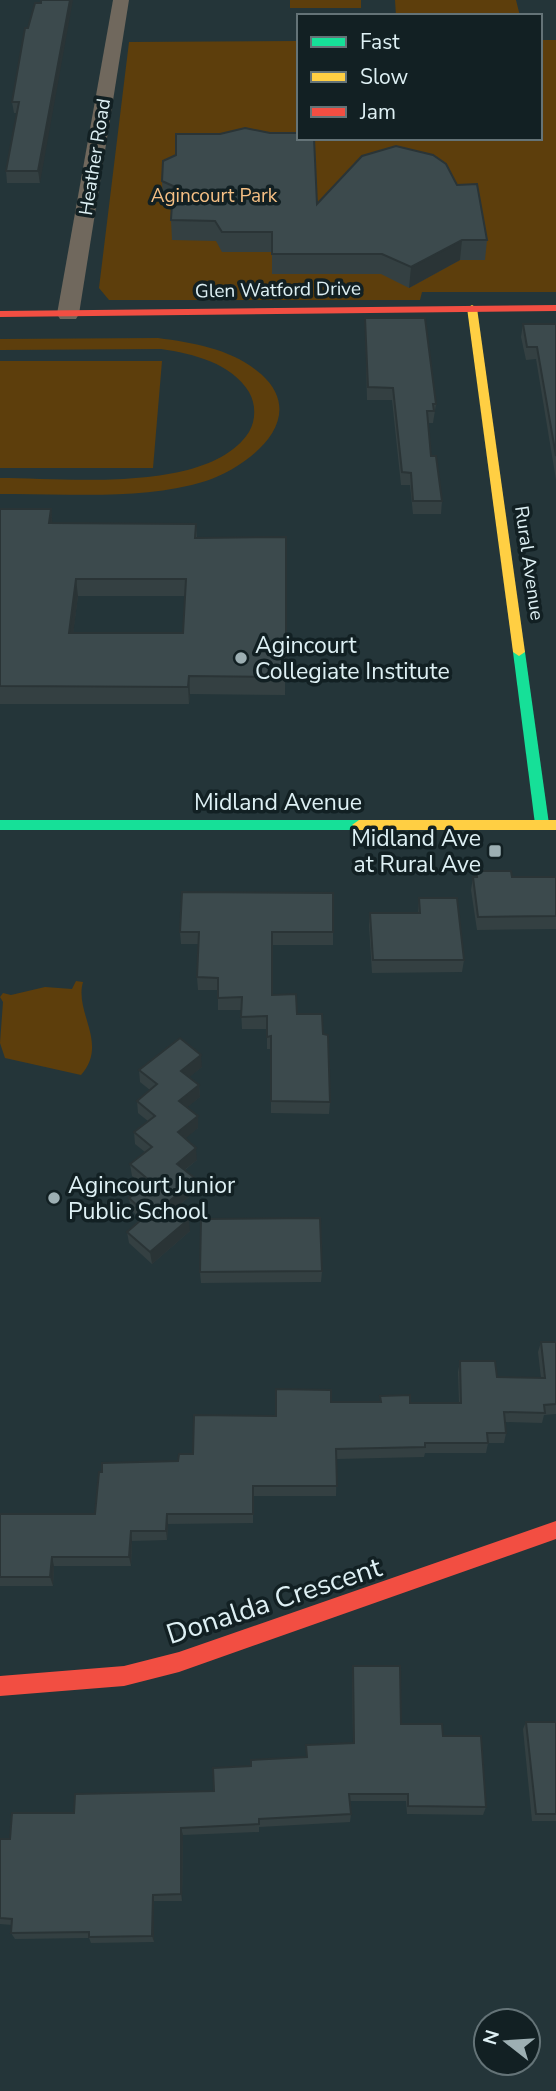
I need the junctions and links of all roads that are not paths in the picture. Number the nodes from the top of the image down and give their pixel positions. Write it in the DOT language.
graph roads {
  1 [pos="121,0"];
  2 [pos="472,308"];
  3 [pos="556,308"];
  4 [pos="0,314"];
  5 [pos="68,314"];
  6 [pos="549,824"];
  7 [pos="0,825"];
  8 [pos="556,1530"];
  9 [pos="0,1686"];
  1 -- 5 [label="street, Heather Road"];
  2 -- 3 [label="street, Glen Watford Drive"];
  2 -- 5 [label="street, Glen Watford Drive"];
  2 -- 6 [label="street, Rural Avenue"];
  4 -- 5 [label="street, Glen Watford Drive"];
  6 -- 7 [label="street, Midland Avenue"];
  8 -- 9 [label="street, Donalda Crescent"];
}
